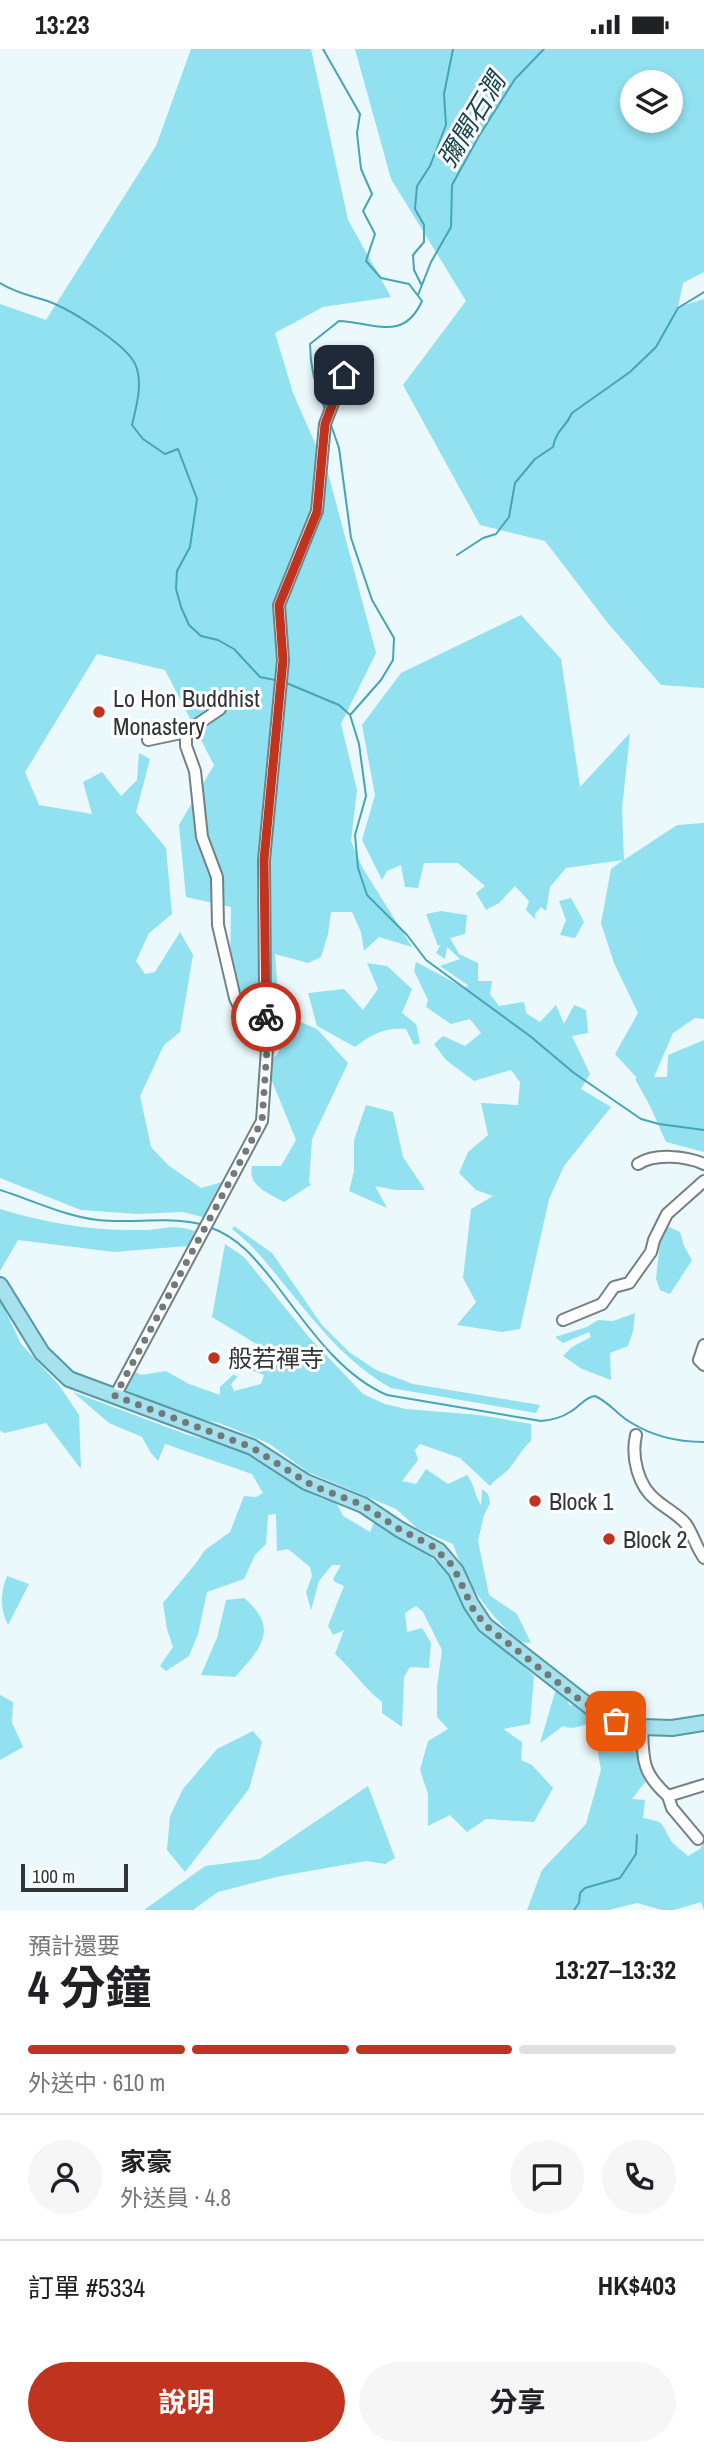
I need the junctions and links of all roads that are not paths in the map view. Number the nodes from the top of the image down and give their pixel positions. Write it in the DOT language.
graph roads {
  1 [pos="344,375"];
  2 [pos="220,709"];
  3 [pos="186,732"];
  4 [pos="148,740"];
  5 [pos="267,1049"];
  6 [pos="638,1164"];
  7 [pos="704,1164"];
  8 [pos="704,1181"];
  9 [pos="0,1285"];
  10 [pos="563,1320"];
  11 [pos="704,1345"];
  12 [pos="704,1365"];
  13 [pos="115,1396"];
  14 [pos="636,1435"];
  15 [pos="704,1558"];
  16 [pos="704,1723"];
  17 [pos="642,1727"];
  18 [pos="704,1786"];
  19 [pos="668,1796"];
  20 [pos="698,1839"];
  1 -- 5 [label="street"];
  2 -- 3 [label="street"];
  3 -- 4 [label="street"];
  3 -- 5 [label="street"];
  5 -- 13 [label="street"];
  6 -- 7 [label="street"];
  8 -- 10 [label="street"];
  9 -- 13 [label="main road"];
  11 -- 12 [label="street"];
  13 -- 17 [label="main road"];
  14 -- 15 [label="street"];
  16 -- 17 [label="main road"];
  17 -- 19 [label="street"];
  18 -- 19 [label="street"];
  19 -- 20 [label="street"];
}
